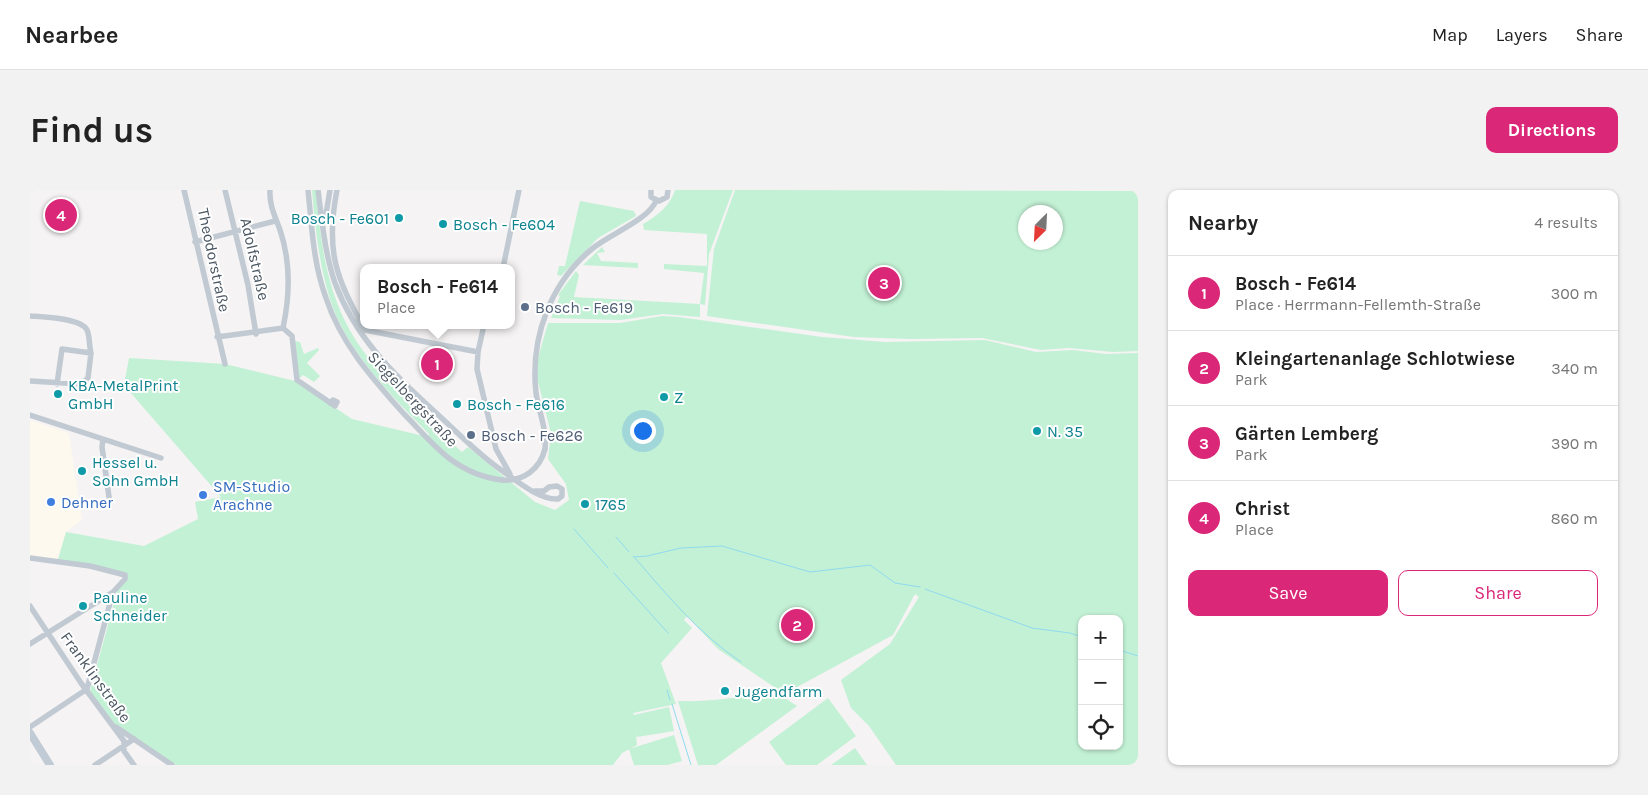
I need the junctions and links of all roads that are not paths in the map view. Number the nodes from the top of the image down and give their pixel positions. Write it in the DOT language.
graph roads {
  1 [pos="184,190"];
  2 [pos="225,190"];
  3 [pos="270,190"];
  4 [pos="308,190"];
  5 [pos="337,190"];
  6 [pos="519,190"];
  7 [pos="650,190"];
  8 [pos="668,190"];
  9 [pos="318,191"];
  10 [pos="329,191"];
  11 [pos="656,201"];
  12 [pos="275,221"];
  13 [pos="235,231"];
  14 [pos="324,232"];
  15 [pos="195,242"];
  16 [pos="504,264"];
  17 [pos="30,316"];
  18 [pos="360,321"];
  19 [pos="283,328"];
  20 [pos="364,329"];
  21 [pos="483,329"];
  22 [pos="256,334"];
  23 [pos="217,337"];
  24 [pos="478,352"];
  25 [pos="92,353"];
  26 [pos="225,364"];
  27 [pos="30,381"];
  28 [pos="57,384"];
  29 [pos="330,403"];
  30 [pos="30,415"];
  31 [pos="103,439"];
  32 [pos="162,458"];
  33 [pos="511,476"];
  34 [pos="535,491"];
  35 [pos="109,497"];
  36 [pos="30,558"];
  37 [pos="113,592"];
  38 [pos="30,606"];
  39 [pos="47,633"];
  40 [pos="30,644"];
  41 [pos="87,690"];
  42 [pos="113,725"];
  43 [pos="30,727"];
  44 [pos="30,733"];
  45 [pos="134,739"];
  46 [pos="123,746"];
  47 [pos="50,765"];
  48 [pos="96,765"];
  49 [pos="134,765"];
  50 [pos="172,765"];
  1 -- 15 [label="street, Theodorstraße"];
  2 -- 13 [label="street, Adolfstraße"];
  3 -- 12 [label="street"];
  4 -- 11 [label="street, Siegelbergstraße, bridge"];
  5 -- 18 [label="street"];
  6 -- 16 [label="street"];
  7 -- 11 [label="street"];
  8 -- 11 [label="street"];
  9 -- 10 [label="street"];
  9 -- 14 [label="street"];
  10 -- 14 [label="street"];
  12 -- 13 [label="street"];
  12 -- 19 [label="street"];
  13 -- 15 [label="street"];
  13 -- 22 [label="street, Adolfstraße"];
  14 -- 33 [label="street"];
  15 -- 23 [label="street, Theodorstraße"];
  17 -- 25 [label="street"];
  19 -- 22 [label="street"];
  19 -- 29 [label="street"];
  20 -- 24 [label="street"];
  21 -- 24 [label="street"];
  22 -- 23 [label="street"];
  23 -- 26 [label="street, Theodorstraße"];
  24 -- 33 [label="street"];
  25 -- 28 [label="street"];
  25 -- 28 [label="street"];
  27 -- 28 [label="street"];
  30 -- 31 [label="street"];
  31 -- 32 [label="street"];
  31 -- 35 [label="street"];
  33 -- 34 [label="street"];
  36 -- 37 [label="street"];
  37 -- 39 [label="street"];
  37 -- 41 [label="street"];
  38 -- 39 [label="street, Franklinstraße"];
  39 -- 40 [label="street"];
  39 -- 41 [label="street, Franklinstraße"];
  41 -- 42 [label="street, Franklinstraße"];
  41 -- 43 [label="street"];
  42 -- 45 [label="street"];
  42 -- 46 [label="street, Franklinstraße"];
  44 -- 47 [label="main road"];
  45 -- 46 [label="street"];
  45 -- 50 [label="street"];
  46 -- 48 [label="street"];
  46 -- 49 [label="street, Franklinstraße"];
}
